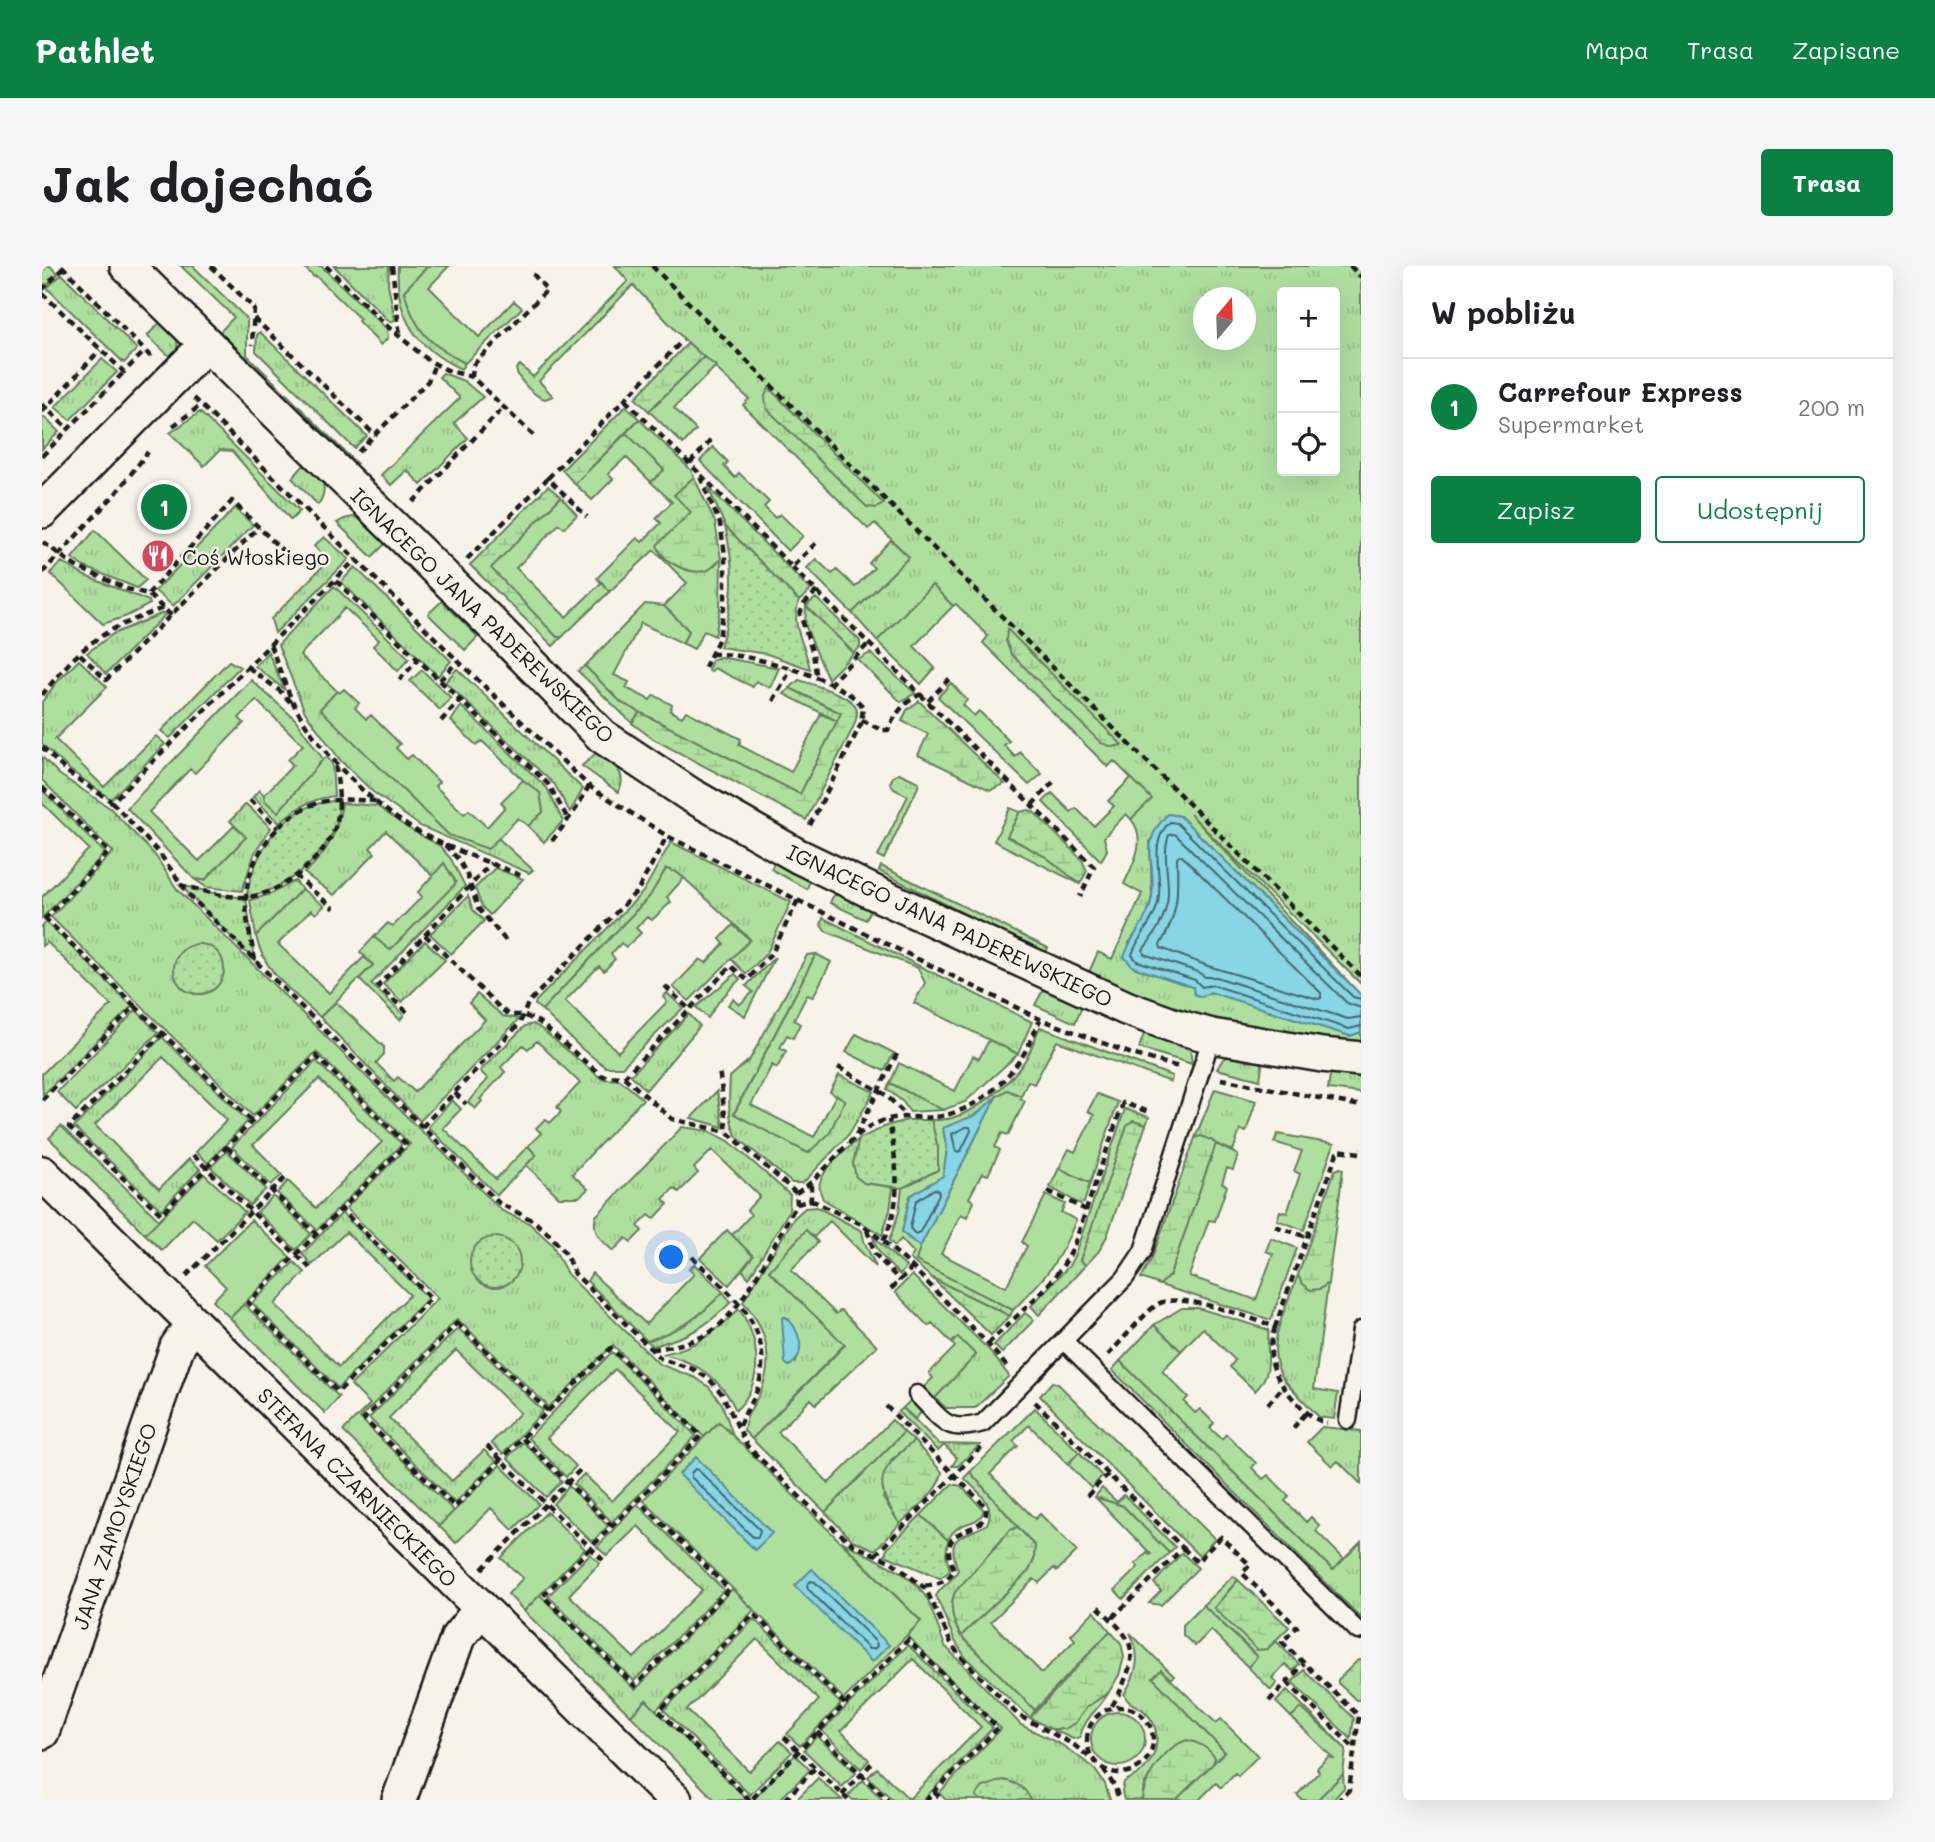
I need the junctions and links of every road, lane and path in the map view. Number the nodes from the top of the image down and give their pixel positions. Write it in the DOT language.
graph roads {
  1 [pos="127,266"];
  2 [pos="211,266"];
  3 [pos="326,266"];
  4 [pos="392,266"];
  5 [pos="652,266"];
  6 [pos="1350,266"];
  7 [pos="64,267"];
  8 [pos="533,274"];
  9 [pos="1361,276"];
  10 [pos="42,291"];
  11 [pos="254,317"];
  12 [pos="400,337"];
  13 [pos="683,341"];
  14 [pos="206,345"];
  15 [pos="100,350"];
  16 [pos="145,351"];
  17 [pos="252,356"];
  18 [pos="435,364"];
  19 [pos="124,372"];
  20 [pos="472,377"];
  21 [pos="625,400"];
  22 [pos="201,405"];
  23 [pos="504,407"];
  24 [pos="43,408"];
  25 [pos="68,429"];
  26 [pos="166,433"];
  27 [pos="375,435"];
  28 [pos="534,436"];
  29 [pos="712,439"];
  30 [pos="151,449"];
  31 [pos="354,455"];
  32 [pos="42,456"];
  33 [pos="690,463"];
  34 [pos="698,472"];
  35 [pos="548,478"];
  36 [pos="42,511"];
  37 [pos="587,517"];
  38 [pos="391,525"];
  39 [pos="258,527"];
  40 [pos="42,541"];
  41 [pos="817,542"];
  42 [pos="60,554"];
  43 [pos="286,554"];
  44 [pos="356,559"];
  45 [pos="461,564"];
  46 [pos="792,567"];
  47 [pos="42,573"];
  48 [pos="336,581"];
  49 [pos="817,591"];
  50 [pos="148,594"];
  51 [pos="163,608"];
  52 [pos="172,616"];
  53 [pos="869,643"];
  54 [pos="270,645"];
  55 [pos="80,654"];
  56 [pos="711,654"];
  57 [pos="418,660"];
  58 [pos="458,661"];
  59 [pos="247,667"];
  60 [pos="704,669"];
  61 [pos="791,669"];
  62 [pos="951,677"];
  63 [pos="817,679"];
  64 [pos="399,680"];
  65 [pos="440,680"];
  66 [pos="829,684"];
  67 [pos="921,694"];
  68 [pos="42,695"];
  69 [pos="460,700"];
  70 [pos="773,701"];
  71 [pos="928,701"];
  72 [pos="297,710"];
  73 [pos="862,720"];
  74 [pos="441,721"];
  75 [pos="42,747"];
  76 [pos="335,759"];
  77 [pos="1056,779"];
  78 [pos="589,786"];
  79 [pos="42,787"];
  80 [pos="250,800"];
  81 [pos="340,800"];
  82 [pos="376,801"];
  83 [pos="112,803"];
  84 [pos="1032,805"];
  85 [pos="568,819"];
  86 [pos="797,821"];
  87 [pos="278,828"];
  88 [pos="809,828"];
  89 [pos="818,833"];
  90 [pos="667,836"];
  91 [pos="552,841"];
  92 [pos="442,842"];
  93 [pos="491,863"];
  94 [pos="295,875"];
  95 [pos="522,876"];
  96 [pos="180,885"];
  97 [pos="470,886"];
  98 [pos="1080,897"];
  99 [pos="246,898"];
  100 [pos="798,900"];
  101 [pos="334,909"];
  102 [pos="44,920"];
  103 [pos="425,935"];
  104 [pos="507,942"];
  105 [pos="255,961"];
  106 [pos="1361,976"];
  107 [pos="665,986"];
  108 [pos="135,1006"];
  109 [pos="689,1009"];
  110 [pos="407,1012"];
  111 [pos="523,1015"];
  112 [pos="1040,1019"];
  113 [pos="163,1033"];
  114 [pos="1212,1036"];
  115 [pos="897,1054"];
  116 [pos="1361,1059"];
  117 [pos="838,1067"];
  118 [pos="719,1069"];
  119 [pos="624,1077"];
  120 [pos="879,1090"];
  121 [pos="455,1093"];
  122 [pos="42,1100"];
  123 [pos="466,1104"];
  124 [pos="1149,1112"];
  125 [pos="906,1115"];
  126 [pos="889,1120"];
  127 [pos="252,1121"];
  128 [pos="422,1126"];
  129 [pos="727,1132"];
  130 [pos="855,1138"];
  131 [pos="227,1147"];
  132 [pos="1361,1148"];
  133 [pos="193,1155"];
  134 [pos="206,1168"];
  135 [pos="42,1173"];
  136 [pos="285,1178"];
  137 [pos="811,1184"];
  138 [pos="271,1191"];
  139 [pos="1048,1191"];
  140 [pos="796,1193"];
  141 [pos="811,1200"];
  142 [pos="797,1204"];
  143 [pos="341,1209"];
  144 [pos="1086,1210"];
  145 [pos="251,1211"];
  146 [pos="1275,1226"];
  147 [pos="866,1229"];
  148 [pos="316,1234"];
  149 [pos="1307,1237"];
  150 [pos="883,1241"];
  151 [pos="296,1255"];
  152 [pos="692,1257"];
  153 [pos="310,1268"];
  154 [pos="912,1268"];
  155 [pos="183,1279"];
  156 [pos="900,1281"];
  157 [pos="891,1289"];
  158 [pos="739,1303"];
  159 [pos="193,1323"];
  160 [pos="1275,1327"];
  161 [pos="1361,1330"];
  162 [pos="1064,1341"];
  163 [pos="988,1343"];
  164 [pos="651,1349"];
  165 [pos="1105,1359"];
  166 [pos="1009,1369"];
  167 [pos="1283,1387"];
  168 [pos="917,1394"];
  169 [pos="1031,1398"];
  170 [pos="1268,1404"];
  171 [pos="886,1406"];
  172 [pos="548,1411"];
  173 [pos="1307,1412"];
  174 [pos="1340,1422"];
  175 [pos="1293,1428"];
  176 [pos="738,1430"];
  177 [pos="522,1438"];
  178 [pos="986,1443"];
  179 [pos="487,1446"];
  180 [pos="501,1460"];
  181 [pos="580,1470"];
  182 [pos="1108,1474"];
  183 [pos="955,1475"];
  184 [pos="568,1482"];
  185 [pos="1087,1496"];
  186 [pos="638,1500"];
  187 [pos="546,1504"];
  188 [pos="612,1526"];
  189 [pos="590,1548"];
  190 [pos="1183,1548"];
  191 [pos="875,1555"];
  192 [pos="603,1560"];
  193 [pos="477,1573"];
  194 [pos="923,1586"];
  195 [pos="1098,1607"];
  196 [pos="481,1609"];
  197 [pos="1111,1619"];
  198 [pos="1358,1632"];
  199 [pos="1304,1664"];
  200 [pos="1287,1682"];
  201 [pos="1269,1701"];
  202 [pos="845,1704"];
  203 [pos="1111,1707"];
  204 [pos="42,1732"];
  205 [pos="817,1732"];
  206 [pos="784,1737"];
  207 [pos="1354,1748"];
  208 [pos="798,1752"];
  209 [pos="1093,1760"];
  210 [pos="872,1763"];
  211 [pos="816,1768"];
  212 [pos="1102,1768"];
  213 [pos="861,1775"];
  214 [pos="934,1793"];
  215 [pos="842,1795"];
  216 [pos="399,1800"];
  217 [pos="675,1800"];
  218 [pos="751,1800"];
  219 [pos="785,1800"];
  220 [pos="848,1800"];
  221 [pos="888,1800"];
  222 [pos="926,1800"];
  223 [pos="942,1800"];
  224 [pos="1119,1800"];
  225 [pos="1339,1800"];
  1 -- 14 [label="street, IGNACEGO JANA PADEREWSKIEGO"];
  2 -- 11 [label="path"];
  3 -- 12 [label="path"];
  4 -- 12 [label="path"];
  5 -- 106 [label="path"];
  6 -- 9 [label="path"];
  7 -- 10 [label="path"];
  8 -- 20 [label="path"];
  10 -- 15 [label="path"];
  11 -- 17 [label="path"];
  11 -- 27 [label="path"];
  12 -- 18 [label="path"];
  13 -- 21 [label="path"];
  14 -- 36 [label="street"];
  14 -- 38 [label="street, IGNACEGO JANA PADEREWSKIEGO"];
  15 -- 19 [label="path"];
  15 -- 24 [label="path"];
  16 -- 19 [label="path"];
  18 -- 20 [label="path"];
  18 -- 27 [label="path"];
  19 -- 25 [label="path"];
  20 -- 23 [label="path"];
  21 -- 33 [label="path"];
  21 -- 35 [label="path"];
  22 -- 26 [label="path"];
  23 -- 28 [label="path"];
  23 -- 38 [label="path"];
  24 -- 25 [label="path"];
  25 -- 32 [label="path"];
  27 -- 31 [label="path"];
  29 -- 33 [label="path"];
  30 -- 42 [label="path"];
  33 -- 34 [label="path"];
  34 -- 46 [label="path"];
  34 -- 56 [label="path"];
  35 -- 37 [label="path"];
  35 -- 45 [label="path"];
  38 -- 114 [label="street, IGNACEGO JANA PADEREWSKIEGO"];
  39 -- 43 [label="path"];
  39 -- 50 [label="path"];
  39 -- 52 [label="path"];
  40 -- 42 [label="path"];
  41 -- 46 [label="path"];
  42 -- 47 [label="path"];
  42 -- 50 [label="path"];
  44 -- 48 [label="path"];
  46 -- 49 [label="path"];
  48 -- 54 [label="path"];
  48 -- 57 [label="path"];
  49 -- 53 [label="path"];
  49 -- 63 [label="path"];
  50 -- 51 [label="path"];
  51 -- 52 [label="path"];
  51 -- 55 [label="path"];
  52 -- 55 [label="path"];
  53 -- 66 [label="path"];
  53 -- 67 [label="path"];
  54 -- 59 [label="path"];
  54 -- 72 [label="path"];
  55 -- 68 [label="path"];
  56 -- 60 [label="path"];
  56 -- 61 [label="path"];
  57 -- 64 [label="path"];
  57 -- 65 [label="path"];
  58 -- 65 [label="path"];
  59 -- 72 [label="path"];
  59 -- 83 [label="path"];
  61 -- 63 [label="path"];
  61 -- 70 [label="path"];
  62 -- 71 [label="path"];
  63 -- 66 [label="path"];
  65 -- 69 [label="path"];
  66 -- 73 [label="path"];
  67 -- 71 [label="path"];
  67 -- 73 [label="path"];
  69 -- 74 [label="path"];
  69 -- 85 [label="path"];
  71 -- 84 [label="path"];
  72 -- 76 [label="path"];
  73 -- 88 [label="path"];
  75 -- 83 [label="path"];
  76 -- 81 [label="path"];
  76 -- 82 [label="path"];
  77 -- 84 [label="path"];
  78 -- 85 [label="path"];
  79 -- 102 [label="path"];
  80 -- 87 [label="path"];
  81 -- 82 [label="path"];
  81 -- 87 [label="path"];
  81 -- 94 [label="path"];
  82 -- 92 [label="path"];
  83 -- 96 [label="path"];
  84 -- 98 [label="path"];
  85 -- 91 [label="path"];
  86 -- 88 [label="path"];
  87 -- 99 [label="path"];
  88 -- 89 [label="path"];
  90 -- 111 [label="path"];
  92 -- 93 [label="path"];
  92 -- 97 [label="path"];
  93 -- 95 [label="path"];
  93 -- 97 [label="path"];
  94 -- 99 [label="path"];
  94 -- 101 [label="path"];
  96 -- 99 [label="path"];
  96 -- 105 [label="path"];
  97 -- 103 [label="path"];
  97 -- 104 [label="path"];
  99 -- 105 [label="path"];
  100 -- 109 [label="path"];
  102 -- 108 [label="path"];
  103 -- 110 [label="path"];
  103 -- 111 [label="path"];
  105 -- 128 [label="path"];
  107 -- 109 [label="path"];
  108 -- 113 [label="path"];
  108 -- 122 [label="path"];
  109 -- 119 [label="path"];
  111 -- 119 [label="path"];
  111 -- 121 [label="path"];
  112 -- 125 [label="path"];
  113 -- 127 [label="path"];
  113 -- 134 [label="path"];
  114 -- 116 [label="street, IGNACEGO JANA PADEREWSKIEGO"];
  114 -- 162 [label="lane"];
  115 -- 120 [label="path"];
  117 -- 120 [label="path"];
  118 -- 129 [label="path"];
  119 -- 129 [label="path"];
  120 -- 125 [label="path"];
  120 -- 130 [label="path"];
  121 -- 123 [label="path"];
  121 -- 128 [label="path"];
  124 -- 144 [label="path"];
  125 -- 126 [label="path"];
  126 -- 130 [label="path"];
  126 -- 150 [label="path"];
  127 -- 131 [label="path"];
  127 -- 143 [label="path"];
  128 -- 164 [label="path"];
  129 -- 140 [label="path"];
  130 -- 137 [label="path"];
  131 -- 134 [label="path"];
  131 -- 138 [label="path"];
  132 -- 149 [label="path"];
  133 -- 134 [label="path"];
  134 -- 145 [label="path"];
  135 -- 159 [label="street, STEFANA CZARNIECKIEGO"];
  136 -- 138 [label="path"];
  137 -- 140 [label="path"];
  137 -- 141 [label="path"];
  138 -- 145 [label="path"];
  138 -- 148 [label="path"];
  139 -- 144 [label="path"];
  140 -- 142 [label="path"];
  141 -- 142 [label="path"];
  141 -- 147 [label="path"];
  142 -- 158 [label="path"];
  143 -- 148 [label="path"];
  143 -- 151 [label="path"];
  144 -- 163 [label="path"];
  145 -- 151 [label="path"];
  145 -- 155 [label="path"];
  146 -- 149 [label="path"];
  147 -- 150 [label="path"];
  147 -- 156 [label="path"];
  148 -- 151 [label="path"];
  149 -- 160 [label="path"];
  150 -- 154 [label="path"];
  151 -- 153 [label="path"];
  152 -- 158 [label="path"];
  154 -- 156 [label="path"];
  154 -- 163 [label="path"];
  156 -- 157 [label="path"];
  158 -- 164 [label="path"];
  158 -- 176 [label="path"];
  159 -- 196 [label="street, STEFANA CZARNIECKIEGO"];
  159 -- 204 [label="street, JANA ZAMOYSKIEGO"];
  160 -- 165 [label="path"];
  160 -- 167 [label="path"];
  161 -- 174 [label="lane"];
  162 -- 168 [label="lane"];
  162 -- 198 [label="lane"];
  163 -- 166 [label="path"];
  164 -- 176 [label="path"];
  167 -- 170 [label="path"];
  167 -- 173 [label="path"];
  169 -- 182 [label="path"];
  171 -- 183 [label="path"];
  172 -- 177 [label="path"];
  172 -- 180 [label="path"];
  172 -- 186 [label="path"];
  173 -- 174 [label="path"];
  173 -- 175 [label="path"];
  176 -- 191 [label="path"];
  177 -- 180 [label="path"];
  177 -- 184 [label="path"];
  178 -- 183 [label="path"];
  179 -- 180 [label="path"];
  180 -- 187 [label="path"];
  181 -- 184 [label="path"];
  182 -- 185 [label="path"];
  182 -- 190 [label="path"];
  183 -- 191 [label="path"];
  183 -- 194 [label="path"];
  184 -- 187 [label="path"];
  184 -- 188 [label="path"];
  186 -- 188 [label="path"];
  186 -- 189 [label="path"];
  187 -- 189 [label="path"];
  187 -- 193 [label="path"];
  188 -- 189 [label="path"];
  189 -- 192 [label="path"];
  190 -- 197 [label="path"];
  190 -- 199 [label="path"];
  191 -- 194 [label="path"];
  194 -- 209 [label="path"];
  195 -- 197 [label="path"];
  196 -- 216 [label="street"];
  196 -- 217 [label="street, STEFANA CZARNIECKIEGO"];
  197 -- 203 [label="path"];
  199 -- 200 [label="path"];
  199 -- 207 [label="path"];
  200 -- 201 [label="path"];
  200 -- 207 [label="path"];
  202 -- 205 [label="path"];
  202 -- 214 [label="path"];
  202 -- 218 [label="path"];
  203 -- 209 [label="path"];
  203 -- 212 [label="path"];
  205 -- 208 [label="path"];
  205 -- 213 [label="path"];
  206 -- 208 [label="path"];
  207 -- 225 [label="path"];
  208 -- 211 [label="path"];
  208 -- 218 [label="path"];
  209 -- 212 [label="path"];
  210 -- 213 [label="path"];
  211 -- 215 [label="path"];
  211 -- 219 [label="path"];
  212 -- 224 [label="path"];
  213 -- 215 [label="path"];
  213 -- 221 [label="path"];
  214 -- 222 [label="path"];
  214 -- 223 [label="path"];
  215 -- 220 [label="path"];
}
